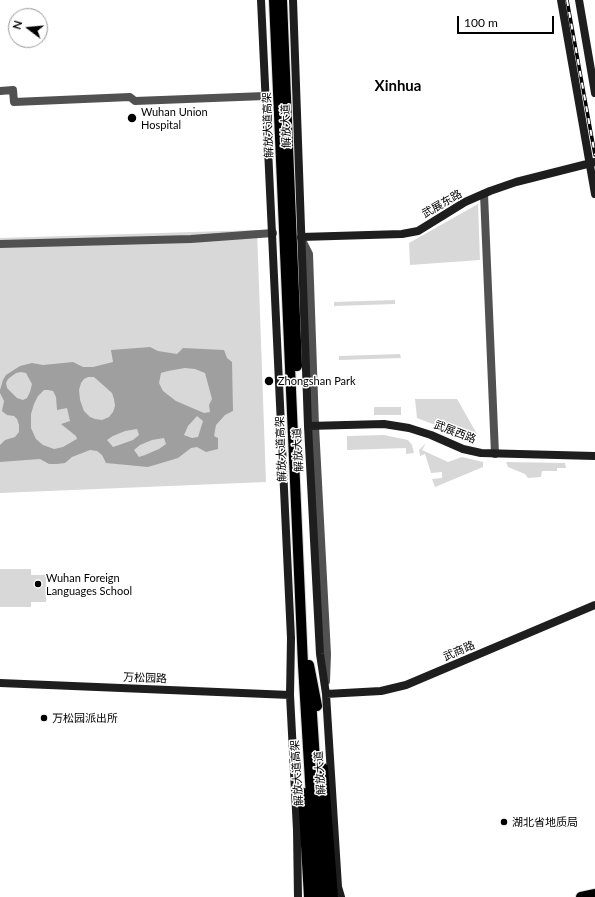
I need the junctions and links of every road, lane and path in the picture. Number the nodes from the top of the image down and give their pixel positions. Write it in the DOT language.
graph roads {
  1 [pos="261,0"];
  2 [pos="274,0"];
  3 [pos="282,0"];
  4 [pos="293,0"];
  5 [pos="561,0"];
  6 [pos="579,0"];
  7 [pos="0,90"];
  8 [pos="595,93"];
  9 [pos="265,96"];
  10 [pos="592,163"];
  11 [pos="484,194"];
  12 [pos="595,194"];
  13 [pos="273,233"];
  14 [pos="301,237"];
  15 [pos="0,244"];
  16 [pos="312,426"];
  17 [pos="494,454"];
  18 [pos="595,456"];
  19 [pos="595,605"];
  20 [pos="306,665"];
  21 [pos="0,683"];
  22 [pos="326,694"];
  23 [pos="290,695"];
  24 [pos="595,894"];
  25 [pos="298,897"];
  26 [pos="309,897"];
  27 [pos="317,897"];
  28 [pos="324,897"];
  29 [pos="333,897"];
  30 [pos="341,897"];
  31 [pos="581,897"];
  1 -- 9 [label="main road, 解放大道"];
  2 -- 20 [label="main road, 解放大道高架"];
  3 -- 20 [label="main road, 解放大道高架"];
  4 -- 14 [label="main road, 解放大道"];
  5 -- 10 [label="main road"];
  6 -- 8 [label="main road"];
  7 -- 9 [label="street"];
  9 -- 13 [label="main road, 解放大道"];
  10 -- 11 [label="main road, 武展东路"];
  10 -- 12 [label="main road"];
  11 -- 14 [label="main road, 武展东路"];
  11 -- 17 [label="street"];
  13 -- 15 [label="street"];
  13 -- 23 [label="main road, 解放大道"];
  14 -- 16 [label="main road, 解放大道"];
  16 -- 17 [label="main road, 武展西路"];
  16 -- 22 [label="main road, 解放大道"];
  17 -- 18 [label="main road, 武展西路"];
  19 -- 22 [label="main road, 武商路"];
  20 -- 26 [label="main road"];
  20 -- 27 [label="main road, 解放大道高架"];
  20 -- 28 [label="main road, 解放大道高架"];
  20 -- 29 [label="main road"];
  21 -- 23 [label="main road, 万松园路"];
  22 -- 30 [label="main road, 解放大道"];
  23 -- 25 [label="main road, 解放大道"];
  24 -- 31 [label="main road"];
}
